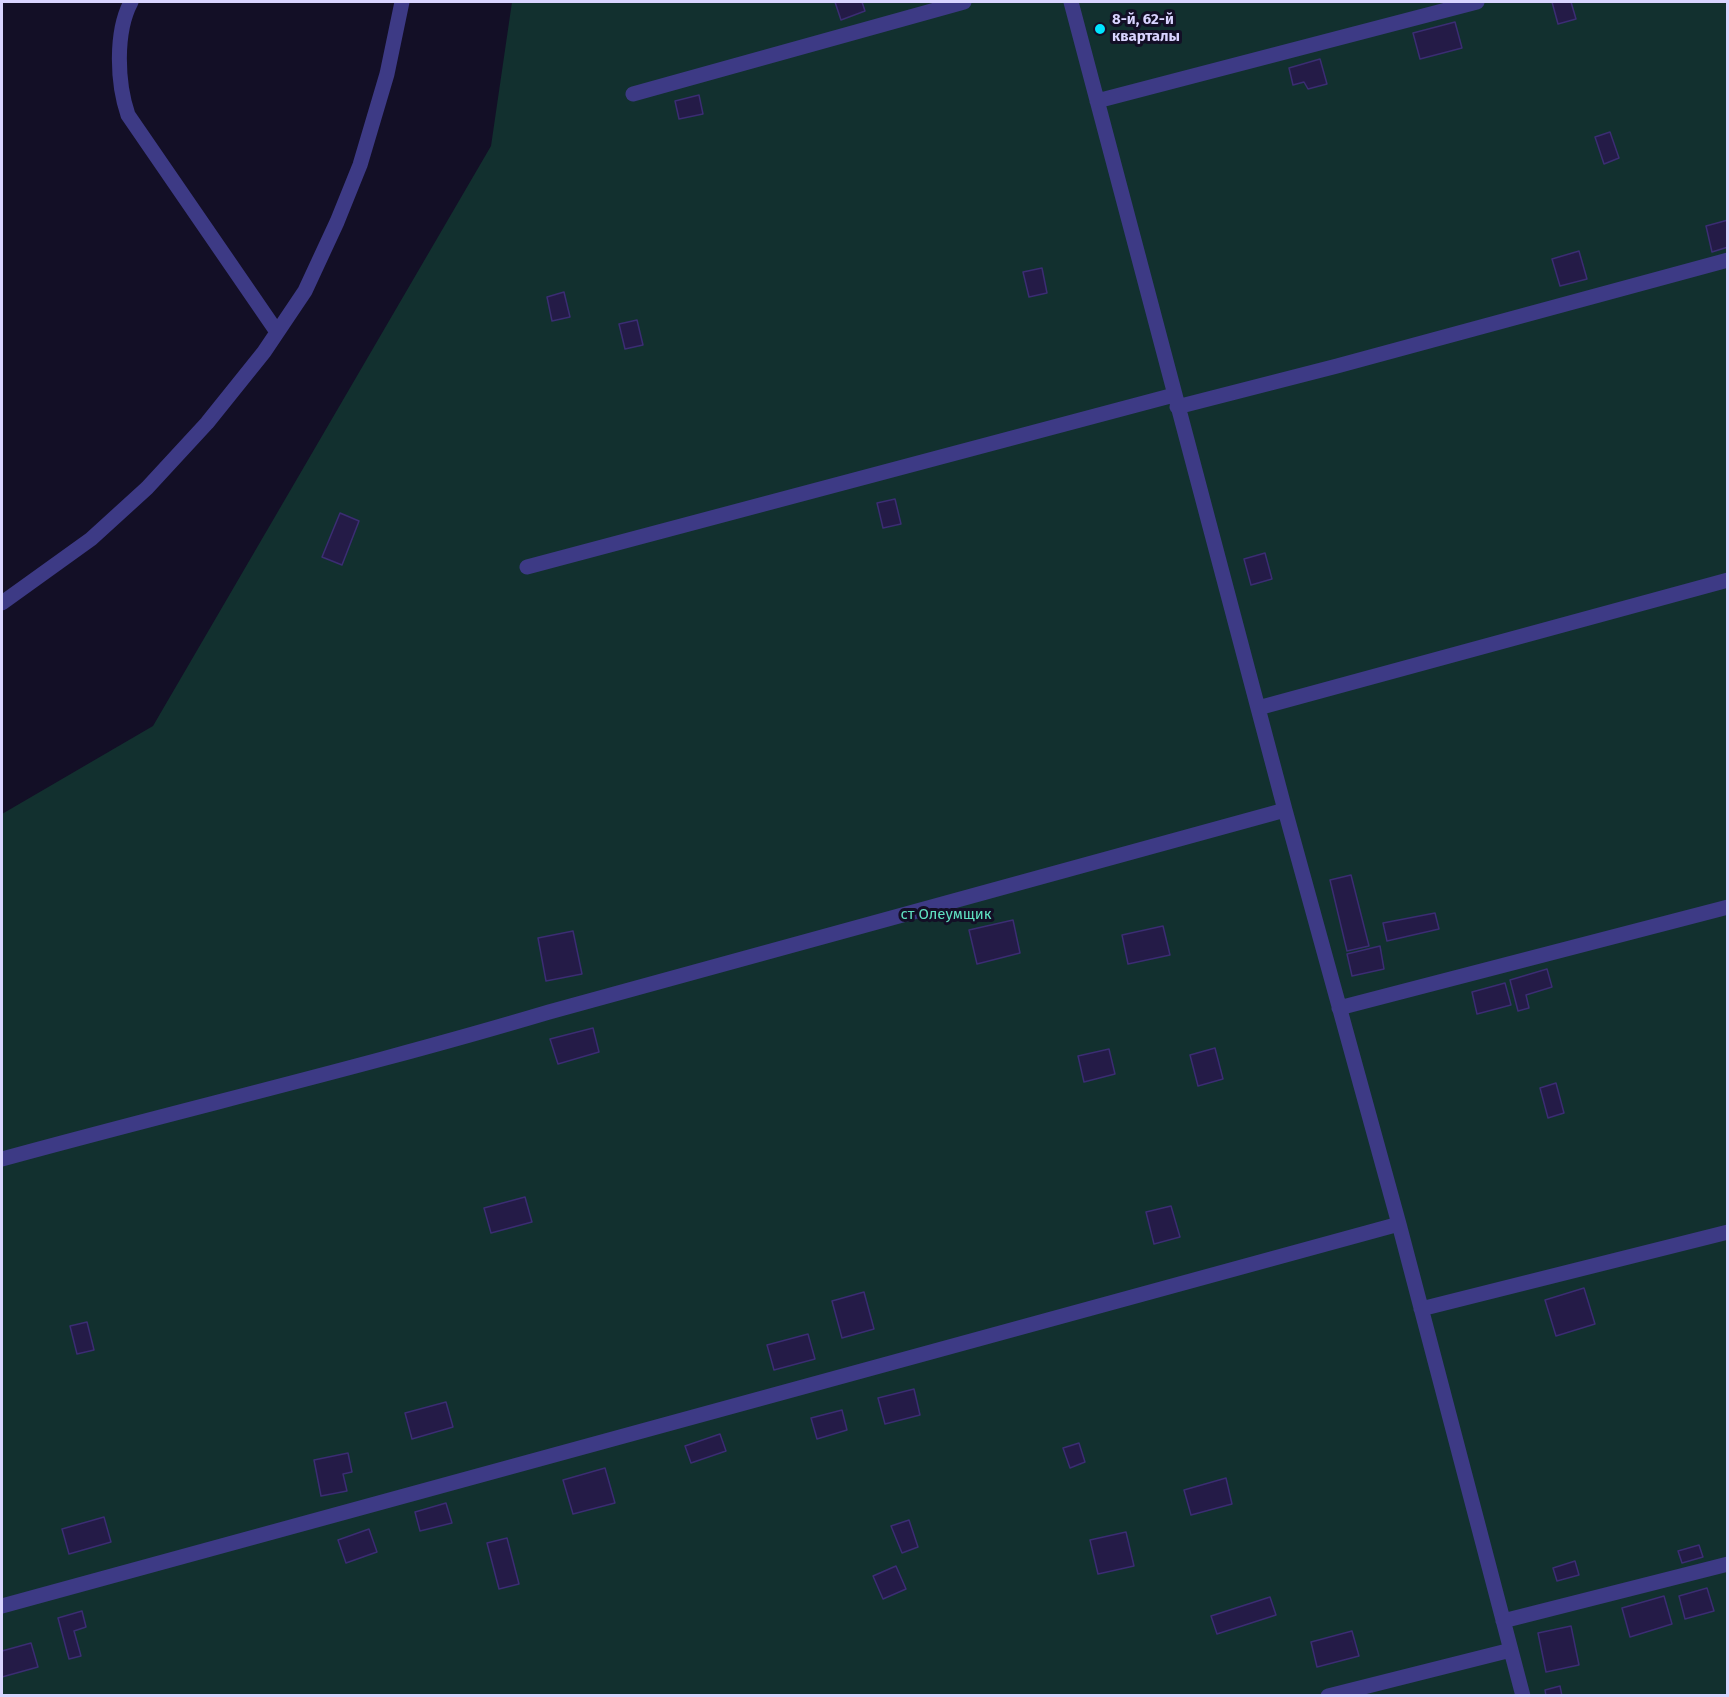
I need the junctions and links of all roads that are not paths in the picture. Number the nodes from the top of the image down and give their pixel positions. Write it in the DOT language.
graph roads {
  1 [pos="131,2"];
  2 [pos="402,2"];
  3 [pos="964,2"];
  4 [pos="1071,2"];
  5 [pos="1477,2"];
  6 [pos="633,94"];
  7 [pos="1097,101"];
  8 [pos="1728,260"];
  9 [pos="277,332"];
  10 [pos="1176,401"];
  11 [pos="527,567"];
  12 [pos="1728,580"];
  13 [pos="2,603"];
  14 [pos="1258,708"];
  15 [pos="1285,810"];
  16 [pos="1728,907"];
  17 [pos="1339,1008"];
  18 [pos="2,1159"];
  19 [pos="1399,1224"];
  20 [pos="1728,1232"];
  21 [pos="1421,1309"];
  22 [pos="1728,1564"];
  23 [pos="2,1606"];
  24 [pos="1503,1621"];
  25 [pos="1511,1650"];
  26 [pos="1328,1695"];
  27 [pos="1523,1695"];
  1 -- 9 [label="street"];
  2 -- 9 [label="street"];
  3 -- 6 [label="street"];
  4 -- 7 [label="street"];
  5 -- 7 [label="street"];
  7 -- 10 [label="street"];
  8 -- 10 [label="street"];
  9 -- 13 [label="street"];
  10 -- 11 [label="street"];
  10 -- 14 [label="street"];
  12 -- 14 [label="street"];
  14 -- 15 [label="street"];
  15 -- 17 [label="street"];
  15 -- 18 [label="street"];
  16 -- 17 [label="street"];
  17 -- 19 [label="street"];
  19 -- 21 [label="street"];
  19 -- 23 [label="street"];
  20 -- 21 [label="street"];
  21 -- 24 [label="street"];
  22 -- 24 [label="street"];
  24 -- 25 [label="street"];
  25 -- 26 [label="street"];
  25 -- 27 [label="street"];
}
